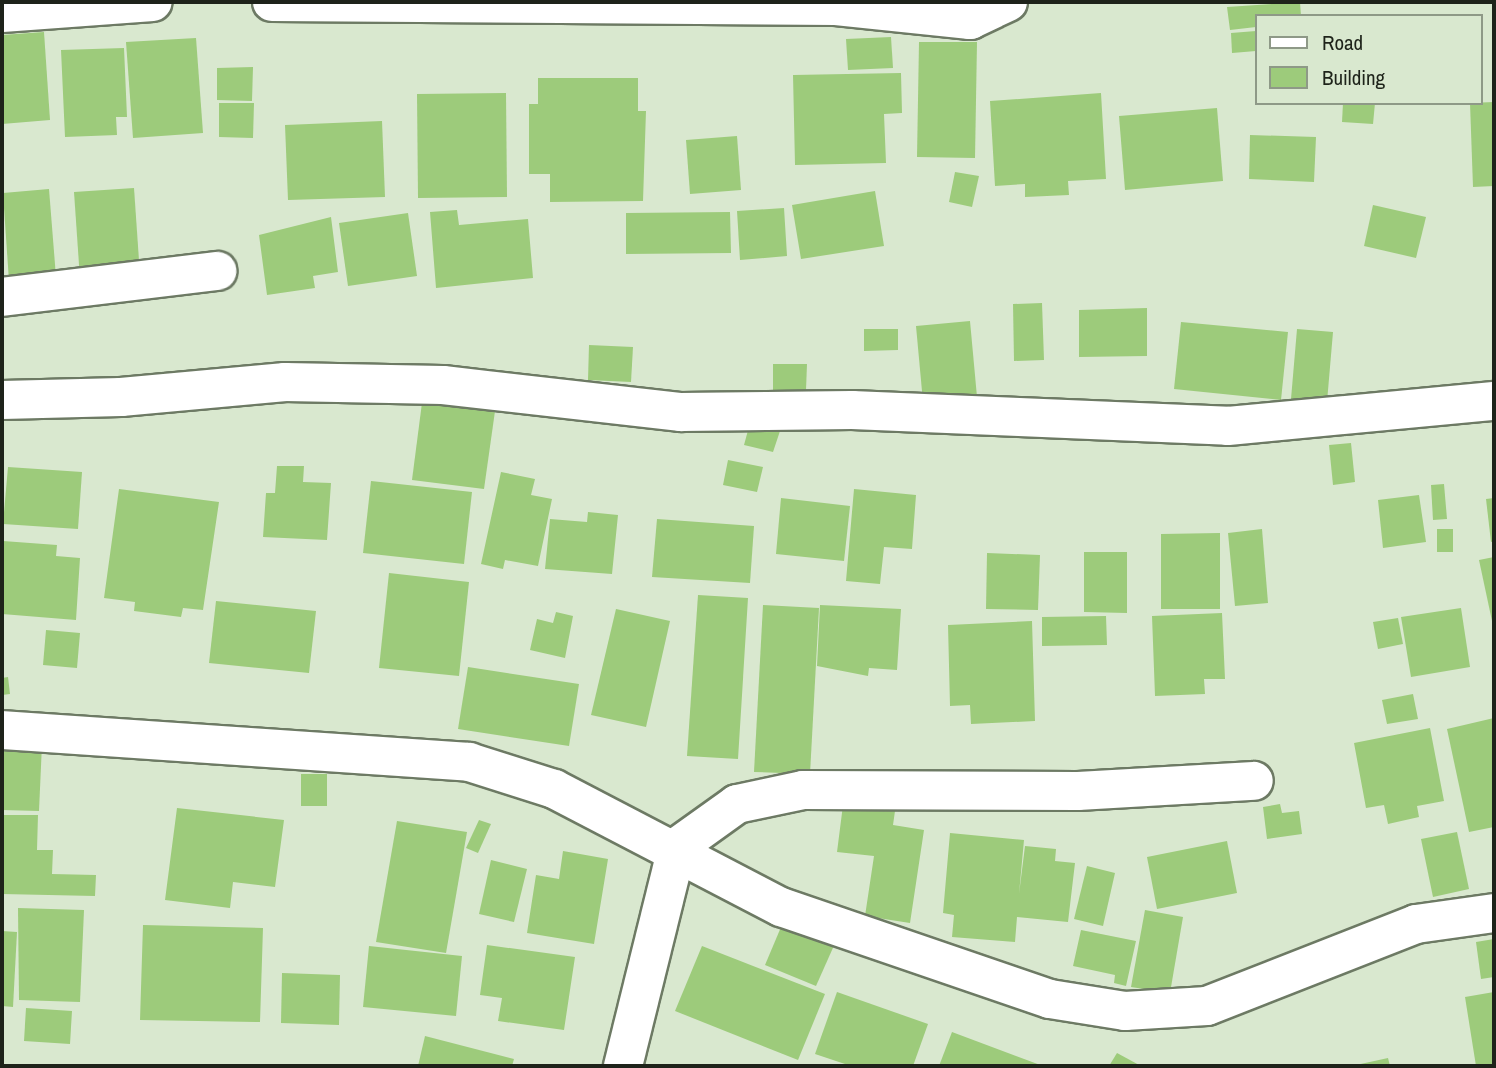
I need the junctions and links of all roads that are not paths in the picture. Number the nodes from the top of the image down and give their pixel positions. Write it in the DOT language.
graph roads {
  1 [pos="153,2"];
  2 [pos="272,2"];
  3 [pos="370,2"];
  4 [pos="1008,2"];
  5 [pos="498,4"];
  6 [pos="836,4"];
  7 [pos="2,13"];
  8 [pos="217,271"];
  9 [pos="2,297"];
  10 [pos="2,400"];
  11 [pos="1494,401"];
  12 [pos="2,730"];
  13 [pos="1254,781"];
  14 [pos="677,847"];
  15 [pos="1494,913"];
  16 [pos="624,1066"];
  1 -- 7 [label="street"];
  2 -- 3 [label="street"];
  3 -- 5 [label="street"];
  4 -- 6 [label="street"];
  5 -- 6 [label="street"];
  8 -- 9 [label="street"];
  10 -- 11 [label="street"];
  12 -- 14 [label="street"];
  13 -- 14 [label="street"];
  14 -- 15 [label="street"];
  14 -- 16 [label="street"];
}
